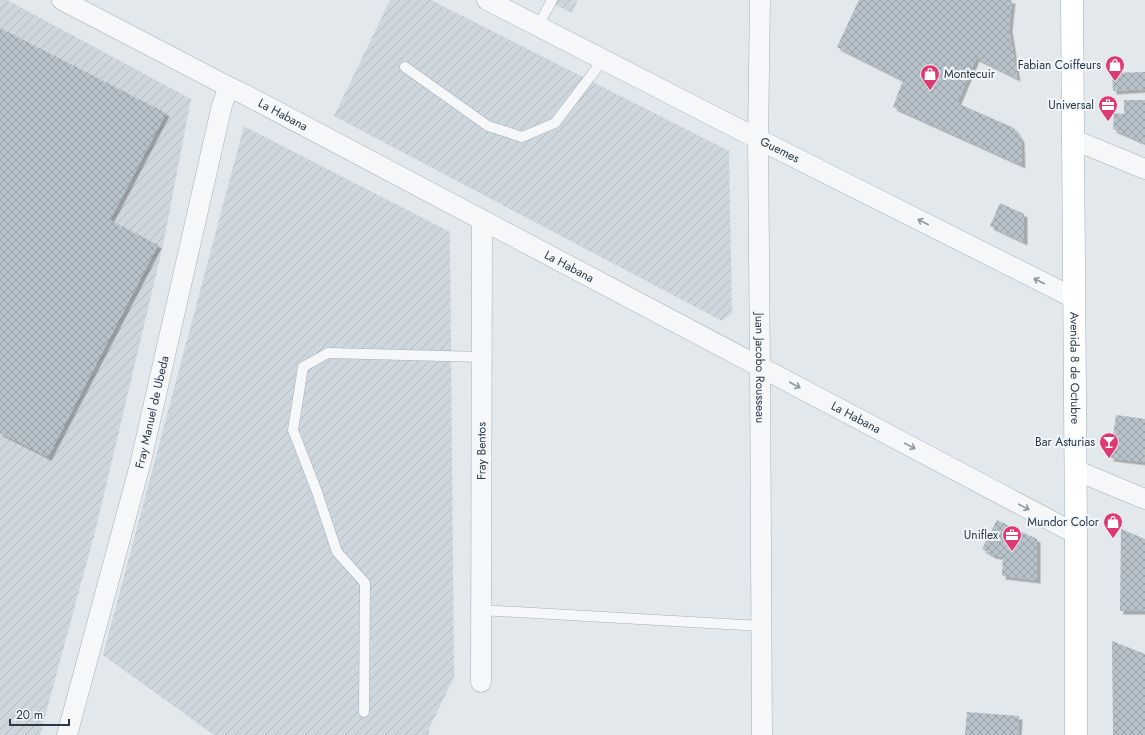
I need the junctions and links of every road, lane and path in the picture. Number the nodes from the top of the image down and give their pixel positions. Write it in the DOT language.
graph roads {
  1 [pos="62,0"];
  2 [pos="487,0"];
  3 [pos="552,0"];
  4 [pos="760,0"];
  5 [pos="1072,0"];
  6 [pos="538,26"];
  7 [pos="603,60"];
  8 [pos="406,67"];
  9 [pos="229,87"];
  10 [pos="758,139"];
  11 [pos="1072,139"];
  12 [pos="1145,169"];
  13 [pos="482,221"];
  14 [pos="1074,298"];
  15 [pos="482,357"];
  16 [pos="760,367"];
  17 [pos="1075,470"];
  18 [pos="1145,499"];
  19 [pos="1076,534"];
  20 [pos="482,610"];
  21 [pos="761,626"];
  22 [pos="482,682"];
  23 [pos="364,712"];
  24 [pos="67,735"];
  25 [pos="762,735"];
  26 [pos="1076,735"];
  1 -- 9 [label="street, La Habana"];
  2 -- 6 [label="street, Guemes"];
  3 -- 6 [label="lane"];
  4 -- 10 [label="street, Juan Jacobo Rousseau"];
  5 -- 11 [label="main road, Avenida 8 de Octubre"];
  6 -- 7 [label="street, Guemes"];
  7 -- 8 [label="lane"];
  7 -- 10 [label="street, Guemes"];
  9 -- 13 [label="street, La Habana"];
  9 -- 24 [label="street, Fray Manuel de Ubeda"];
  14 -- 10 [label="street, Guemes, one-way"];
  10 -- 16 [label="street, Juan Jacobo Rousseau"];
  11 -- 12 [label="street"];
  11 -- 14 [label="main road, Avenida 8 de Octubre"];
  13 -- 15 [label="street, Fray Bentos"];
  13 -- 16 [label="street, La Habana"];
  14 -- 17 [label="main road, Avenida 8 de Octubre"];
  15 -- 20 [label="street, Fray Bentos"];
  15 -- 23 [label="lane"];
  16 -- 19 [label="street, La Habana, one-way"];
  16 -- 21 [label="street, Juan Jacobo Rousseau"];
  17 -- 18 [label="street"];
  17 -- 19 [label="main road, Avenida 8 de Octubre"];
  19 -- 26 [label="main road, Avenida 8 de Octubre"];
  20 -- 21 [label="lane"];
  20 -- 22 [label="street, Fray Bentos"];
  21 -- 25 [label="street, Juan Jacobo Rousseau"];
}
